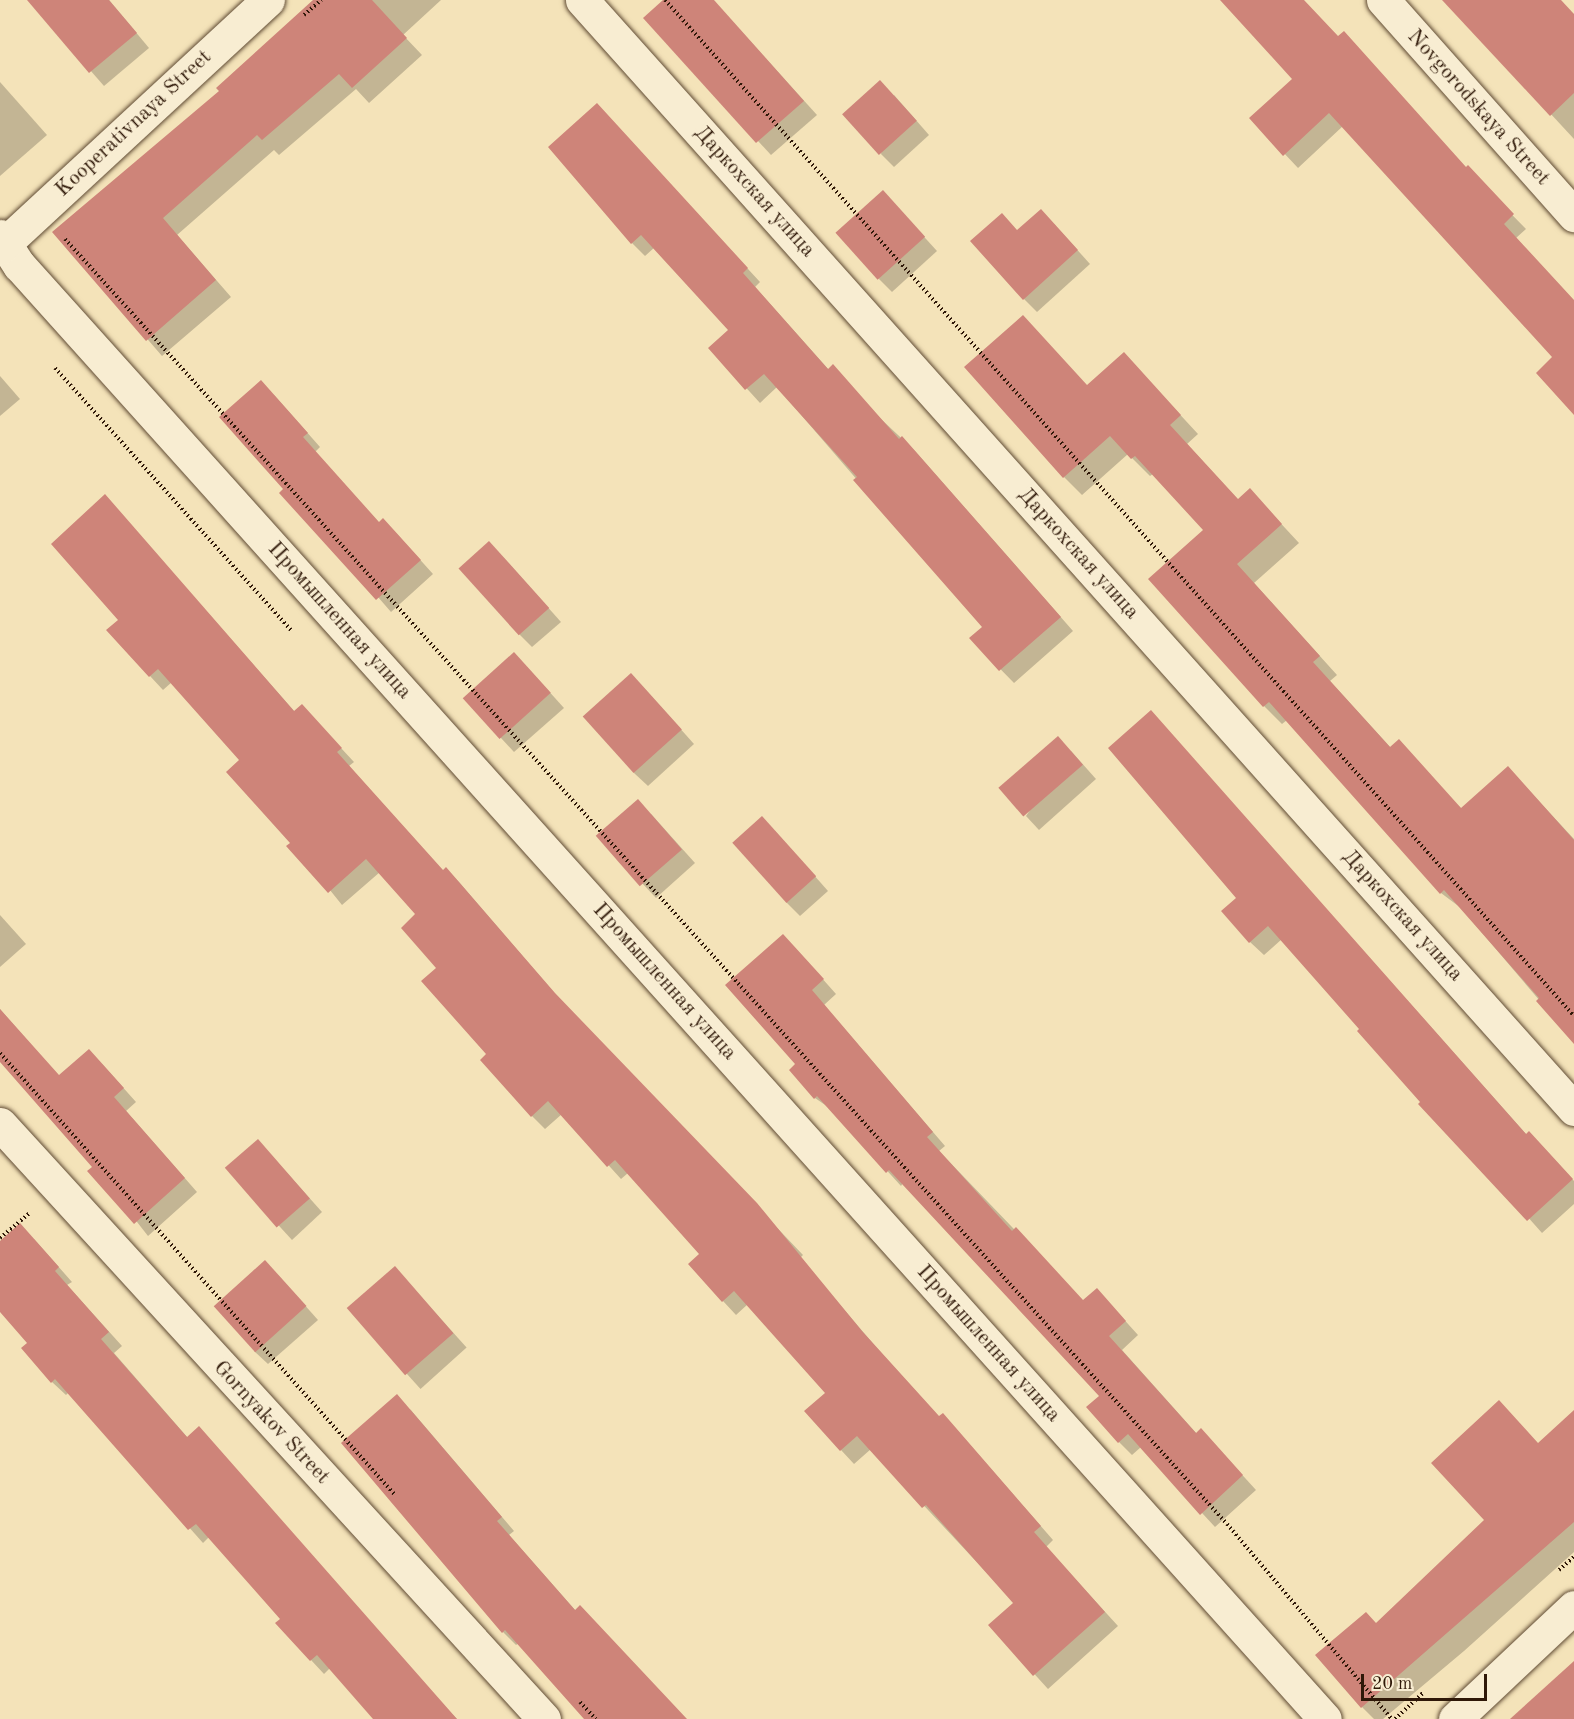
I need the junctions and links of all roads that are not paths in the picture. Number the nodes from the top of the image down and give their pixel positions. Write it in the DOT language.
graph roads {
  1 [pos="268,0"];
  2 [pos="582,0"];
  3 [pos="1383,0"];
  4 [pos="1574,215"];
  5 [pos="2,242"];
  6 [pos="1574,1108"];
  7 [pos="0,1124"];
  8 [pos="1574,1607"];
  9 [pos="544,1719"];
  10 [pos="1325,1719"];
  11 [pos="1455,1719"];
  1 -- 5 [label="street, Kooperativnaya Street"];
  2 -- 6 [label="street, Даркохская улица"];
  3 -- 4 [label="street, Novgorodskaya Street"];
  5 -- 10 [label="street, Промышленная улица"];
  7 -- 9 [label="street, Gornyakov Street"];
  8 -- 11 [label="street"];
}
